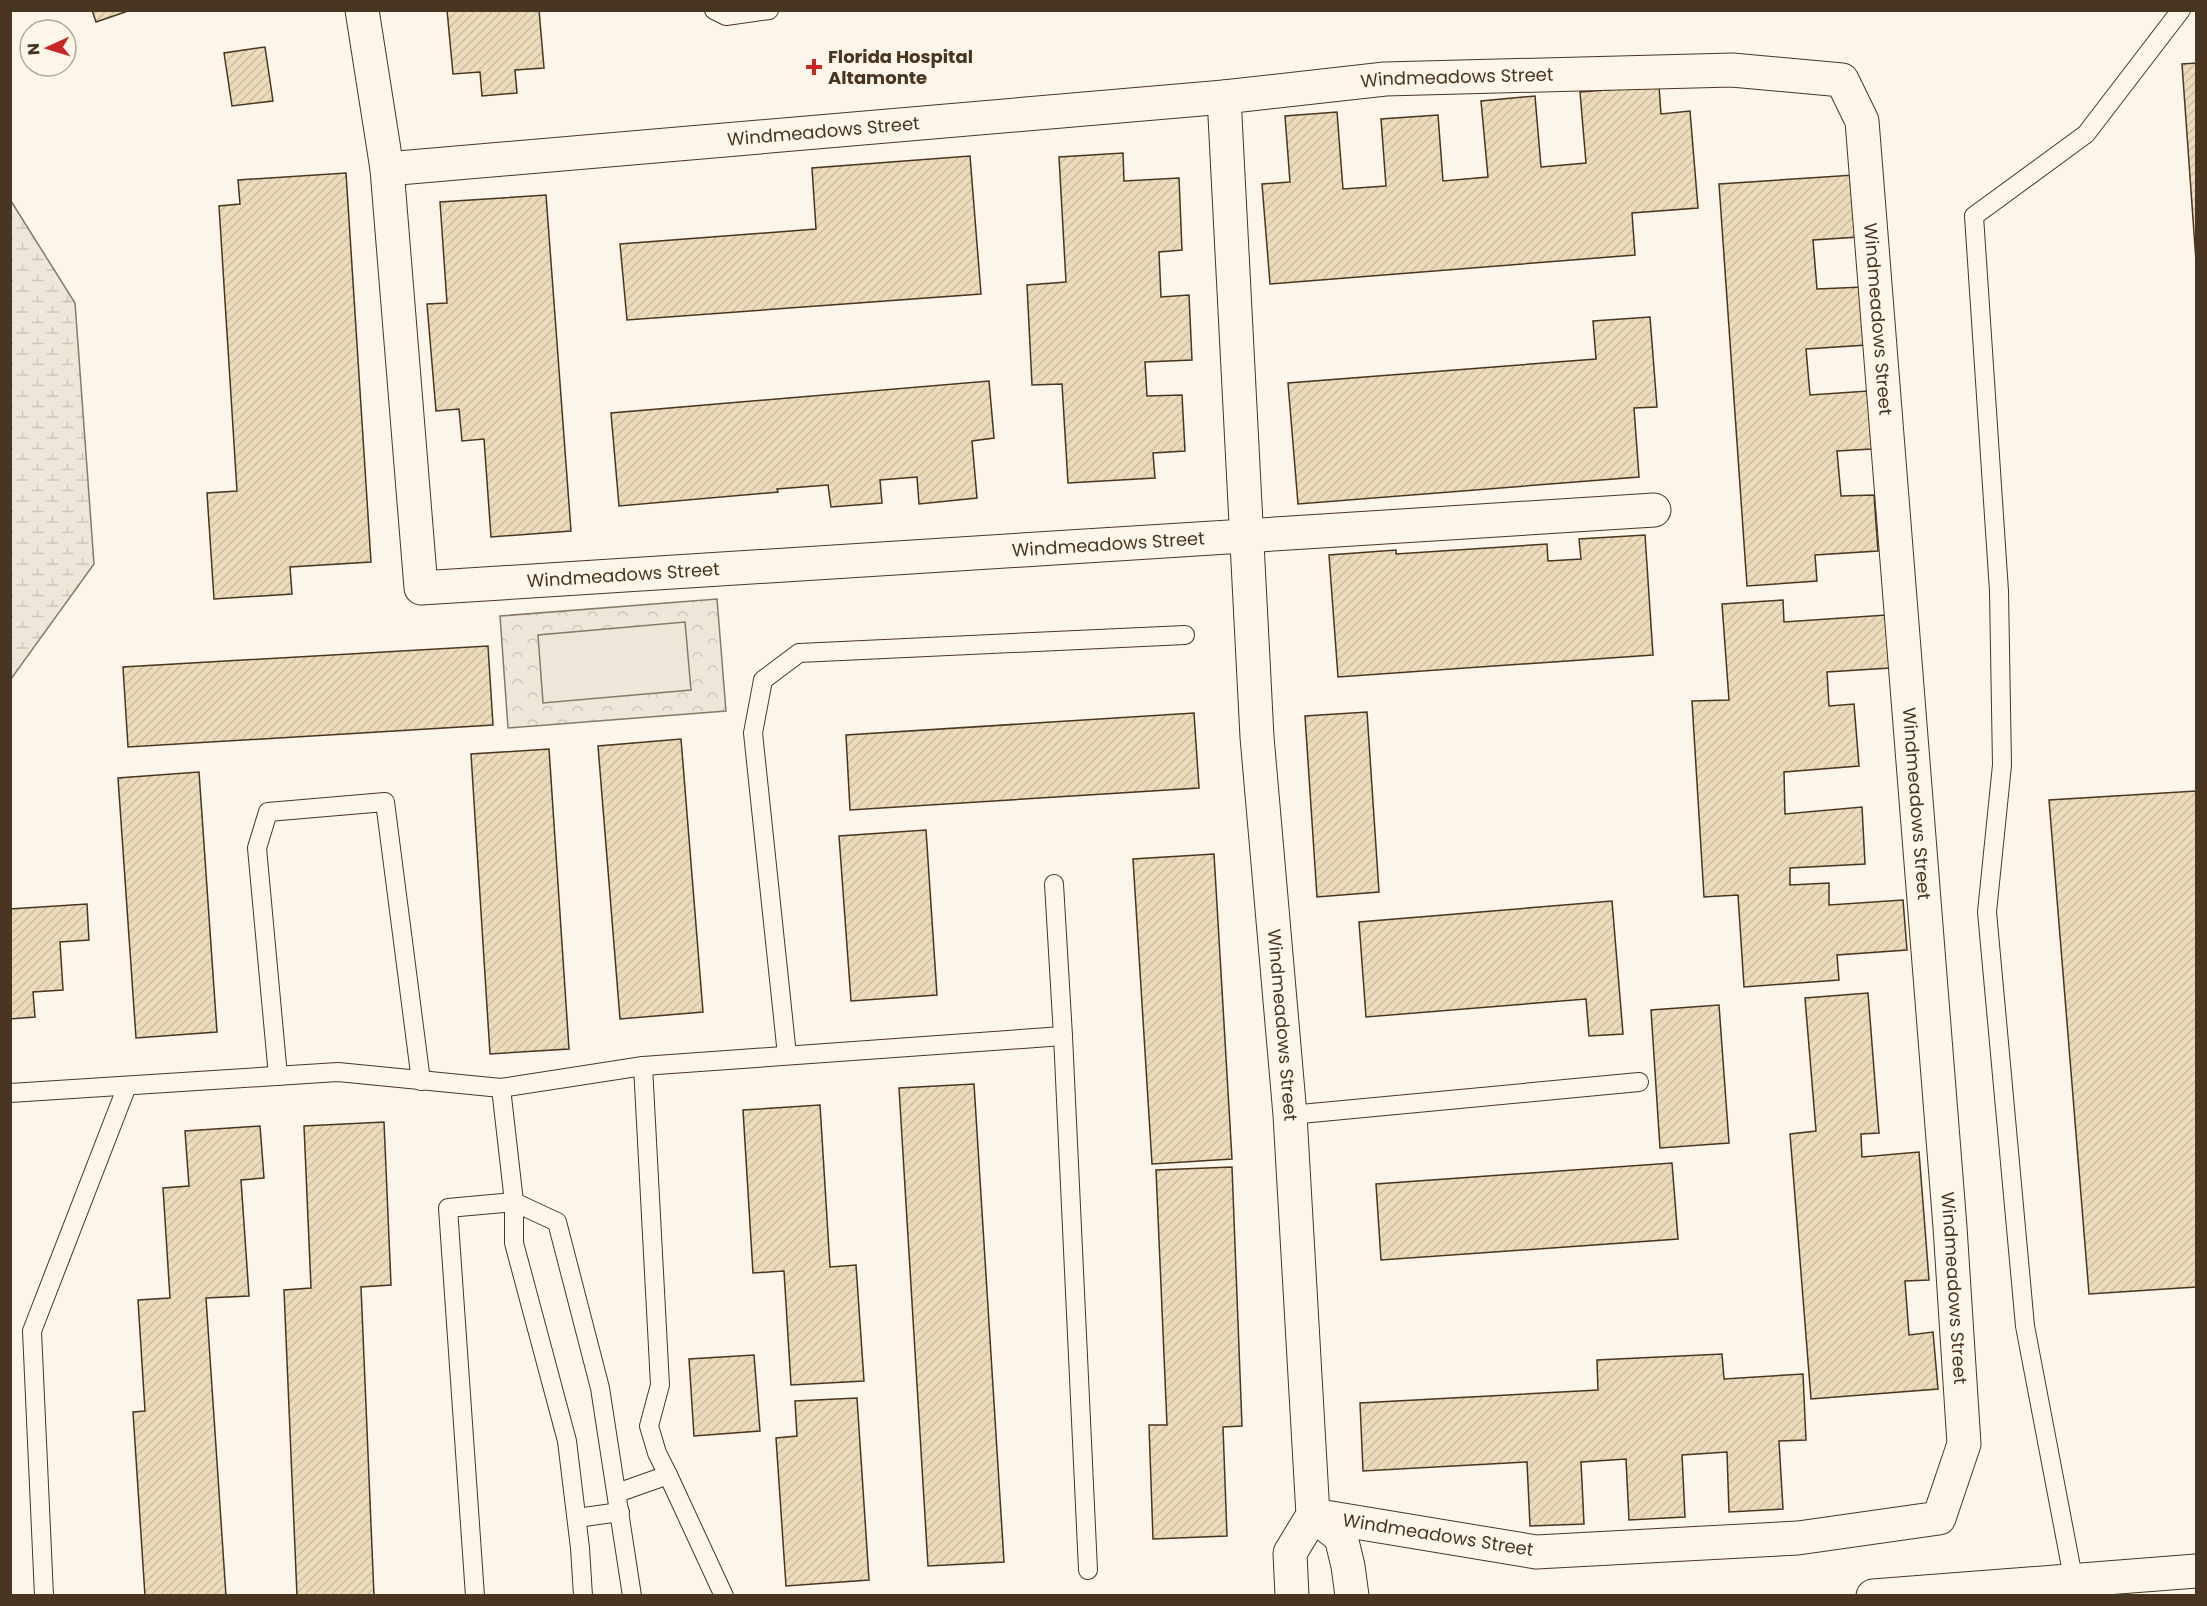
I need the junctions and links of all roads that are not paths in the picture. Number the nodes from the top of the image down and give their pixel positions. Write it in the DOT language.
graph roads {
  1 [pos="362,10"];
  2 [pos="714,10"];
  3 [pos="769,10"];
  4 [pos="2181,10"];
  5 [pos="1224,97"];
  6 [pos="387,169"];
  7 [pos="1654,510"];
  8 [pos="1247,536"];
  9 [pos="1185,635"];
  10 [pos="1054,884"];
  11 [pos="1064,1036"];
  12 [pos="787,1055"];
  13 [pos="643,1066"];
  14 [pos="278,1076"];
  15 [pos="421,1081"];
  16 [pos="1639,1083"];
  17 [pos="127,1086"];
  18 [pos="501,1088"];
  19 [pos="10,1093"];
  20 [pos="1290,1115"];
  21 [pos="514,1202"];
  22 [pos="668,1475"];
  23 [pos="617,1493"];
  24 [pos="620,1512"];
  25 [pos="1313,1515"];
  26 [pos="577,1518"];
  27 [pos="1088,1570"];
  28 [pos="2196,1571"];
  29 [pos="2075,1588"];
  30 [pos="44,1596"];
  31 [pos="475,1596"];
  32 [pos="583,1596"];
  33 [pos="632,1596"];
  34 [pos="724,1596"];
  35 [pos="1292,1596"];
  36 [pos="1352,1596"];
  37 [pos="1873,1596"];
  1 -- 6 [label="street, Windmeadows Street"];
  2 -- 3 [label="lane"];
  4 -- 29 [label="lane"];
  5 -- 6 [label="street, Windmeadows Street"];
  5 -- 8 [label="street, Windmeadows Street"];
  5 -- 25 [label="street, Windmeadows Street"];
  6 -- 8 [label="street, Windmeadows Street"];
  7 -- 8 [label="street, Windmeadows Street"];
  8 -- 20 [label="street, Windmeadows Street"];
  9 -- 12 [label="lane"];
  10 -- 11 [label="lane"];
  11 -- 12 [label="lane"];
  11 -- 27 [label="lane"];
  12 -- 13 [label="lane"];
  13 -- 18 [label="lane"];
  13 -- 22 [label="lane"];
  14 -- 15 [label="lane"];
  14 -- 15 [label="lane"];
  14 -- 17 [label="lane"];
  15 -- 18 [label="lane"];
  16 -- 20 [label="lane"];
  17 -- 19 [label="lane"];
  17 -- 30 [label="lane"];
  18 -- 21 [label="lane"];
  20 -- 25 [label="street, Windmeadows Street"];
  21 -- 23 [label="lane"];
  21 -- 26 [label="lane"];
  21 -- 31 [label="lane"];
  22 -- 23 [label="lane"];
  22 -- 34 [label="lane"];
  23 -- 24 [label="lane"];
  24 -- 26 [label="lane"];
  24 -- 33 [label="lane"];
  25 -- 35 [label="street"];
  25 -- 36 [label="street, Windmeadows Street"];
  26 -- 32 [label="lane"];
  28 -- 29 [label="street"];
  29 -- 37 [label="street"];
}
